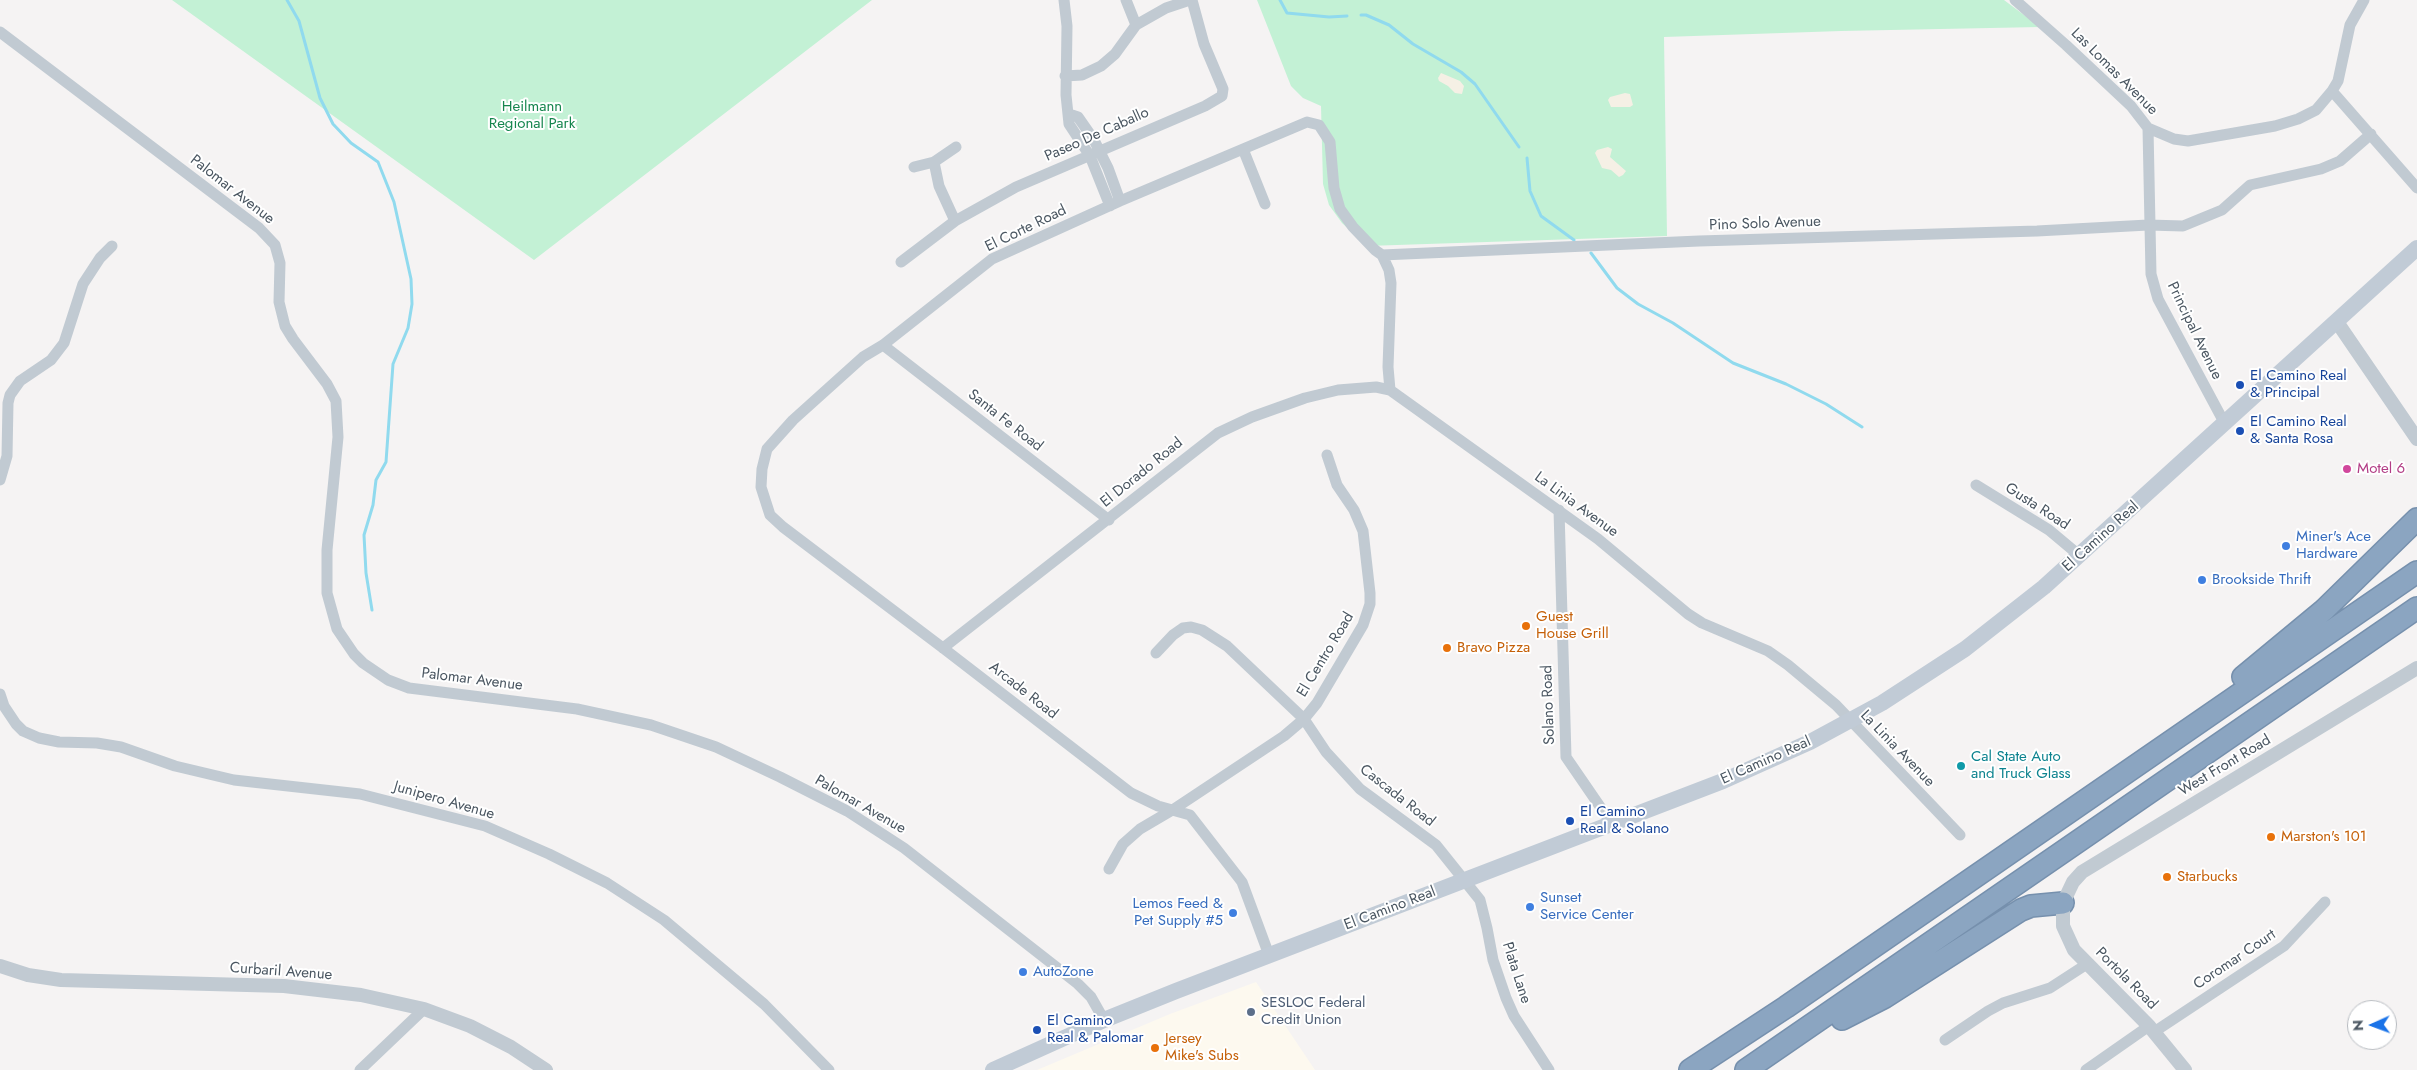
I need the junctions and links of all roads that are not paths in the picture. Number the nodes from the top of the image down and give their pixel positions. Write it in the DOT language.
graph roads {
  1 [pos="1064,0"];
  2 [pos="1126,0"];
  3 [pos="1191,0"];
  4 [pos="2015,0"];
  5 [pos="2364,0"];
  6 [pos="1136,25"];
  7 [pos="0,32"];
  8 [pos="1066,76"];
  9 [pos="2332,92"];
  10 [pos="2148,128"];
  11 [pos="2371,134"];
  12 [pos="956,147"];
  13 [pos="1242,149"];
  14 [pos="1096,154"];
  15 [pos="934,162"];
  16 [pos="914,167"];
  17 [pos="2417,188"];
  18 [pos="1115,204"];
  19 [pos="1265,204"];
  20 [pos="955,222"];
  21 [pos="2148,225"];
  22 [pos="112,246"];
  23 [pos="2417,248"];
  24 [pos="1382,255"];
  25 [pos="901,262"];
  26 [pos="2337,322"];
  27 [pos="883,345"];
  28 [pos="1390,390"];
  29 [pos="2225,424"];
  30 [pos="2417,439"];
  31 [pos="767,449"];
  32 [pos="1327,455"];
  33 [pos="0,480"];
  34 [pos="1976,485"];
  35 [pos="1559,510"];
  36 [pos="1109,520"];
  37 [pos="2417,520"];
  38 [pos="2080,556"];
  39 [pos="2417,572"];
  40 [pos="2417,608"];
  41 [pos="943,648"];
  42 [pos="1156,653"];
  43 [pos="2417,668"];
  44 [pos="0,694"];
  45 [pos="1304,719"];
  46 [pos="1850,721"];
  47 [pos="2108,784"];
  48 [pos="1174,809"];
  49 [pos="1612,824"];
  50 [pos="1960,835"];
  51 [pos="1109,868"];
  52 [pos="1464,880"];
  53 [pos="2325,902"];
  54 [pos="2063,903"];
  55 [pos="1269,956"];
  56 [pos="2087,964"];
  57 [pos="0,966"];
  58 [pos="424,1009"];
  59 [pos="1104,1020"];
  60 [pos="2152,1029"];
  61 [pos="1945,1040"];
  62 [pos="1751,1067"];
  63 [pos="360,1070"];
  64 [pos="546,1070"];
  65 [pos="829,1070"];
  66 [pos="993,1070"];
  67 [pos="1549,1070"];
  68 [pos="1690,1070"];
  69 [pos="2086,1070"];
  70 [pos="2185,1070"];
  1 -- 8 [label="street"];
  2 -- 6 [label="street"];
  3 -- 6 [label="street"];
  3 -- 14 [label="street, Paseo De Caballo"];
  4 -- 10 [label="street, Las Lomas Avenue"];
  5 -- 9 [label="street, Las Lomas Avenue"];
  6 -- 8 [label="street"];
  7 -- 59 [label="street, Palomar Avenue"];
  8 -- 14 [label="street"];
  9 -- 10 [label="street, Las Lomas Avenue"];
  9 -- 11 [label="street"];
  10 -- 21 [label="street, Principal Avenue"];
  11 -- 17 [label="street"];
  11 -- 21 [label="street, Pino Solo Avenue"];
  12 -- 15 [label="street"];
  13 -- 18 [label="street, El Corte Road"];
  13 -- 19 [label="street"];
  13 -- 24 [label="street, El Corte Road"];
  14 -- 18 [label="street"];
  14 -- 20 [label="street, Paseo De Caballo"];
  15 -- 16 [label="street"];
  15 -- 20 [label="street"];
  18 -- 27 [label="street, El Corte Road"];
  20 -- 25 [label="street, Paseo De Caballo"];
  21 -- 24 [label="street, Pino Solo Avenue"];
  21 -- 29 [label="street, Principal Avenue"];
  22 -- 33 [label="street"];
  23 -- 26 [label="main road, El Camino Real"];
  24 -- 28 [label="street"];
  26 -- 29 [label="main road, El Camino Real"];
  26 -- 30 [label="street"];
  27 -- 31 [label="street, El Corte Road"];
  27 -- 36 [label="street, Santa Fe Road"];
  28 -- 35 [label="street, La Linia Avenue"];
  28 -- 36 [label="street, El Dorado Road"];
  29 -- 38 [label="main road, El Camino Real"];
  31 -- 41 [label="street, Arcade Road"];
  32 -- 45 [label="street, El Centro Road"];
  34 -- 38 [label="street, Gusta Road"];
  35 -- 46 [label="street, La Linia Avenue"];
  35 -- 49 [label="street, Solano Road"];
  36 -- 41 [label="street, El Dorado Road"];
  37 -- 47 [label="highway"];
  38 -- 46 [label="main road, El Camino Real"];
  39 -- 47 [label="highway"];
  40 -- 62 [label="highway"];
  41 -- 48 [label="street, Arcade Road"];
  42 -- 45 [label="street, Cascada Road"];
  43 -- 54 [label="street, West Front Road"];
  44 -- 65 [label="street, Junipero Avenue"];
  45 -- 48 [label="street, El Centro Road"];
  45 -- 52 [label="street, Cascada Road"];
  46 -- 49 [label="main road, El Camino Real"];
  46 -- 50 [label="street, La Linia Avenue"];
  47 -- 68 [label="highway"];
  48 -- 51 [label="street, El Centro Road"];
  48 -- 55 [label="street, Arcade Road"];
  49 -- 52 [label="main road, El Camino Real"];
  52 -- 55 [label="main road, El Camino Real"];
  52 -- 67 [label="street, Plata Lane"];
  53 -- 60 [label="street, Coromar Court"];
  54 -- 56 [label="street, Portola Road"];
  54 -- 62 [label="highway"];
  55 -- 59 [label="main road, El Camino Real"];
  56 -- 60 [label="street, Portola Road"];
  56 -- 61 [label="street"];
  57 -- 58 [label="street, Curbaril Avenue"];
  58 -- 63 [label="street"];
  58 -- 64 [label="street, Curbaril Avenue"];
  59 -- 66 [label="main road, El Camino Real"];
  60 -- 69 [label="street, Coromar Court"];
  60 -- 70 [label="street, Portola Road"];
}
